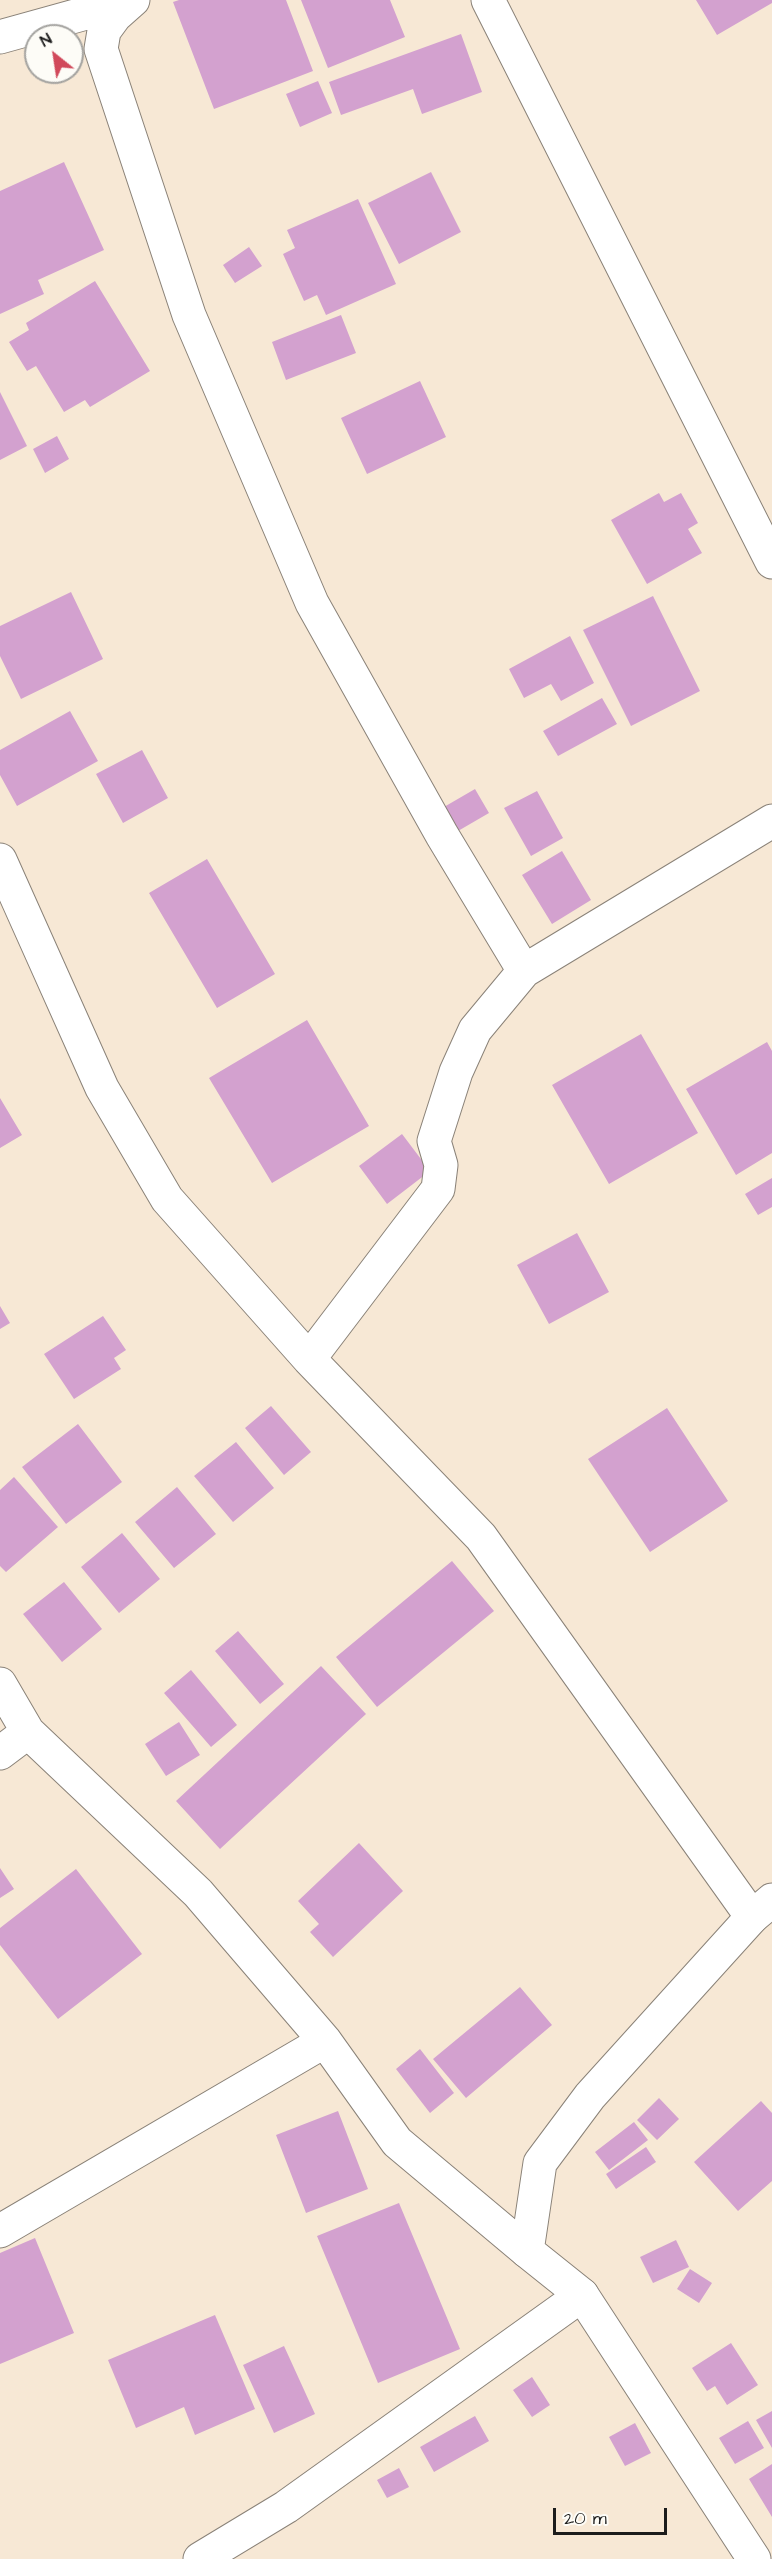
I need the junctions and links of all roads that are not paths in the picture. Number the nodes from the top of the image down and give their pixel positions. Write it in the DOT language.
graph roads {
  1 [pos="488,0"];
  2 [pos="131,1"];
  3 [pos="0,37"];
  4 [pos="772,562"];
  5 [pos="772,821"];
  6 [pos="0,860"];
  7 [pos="524,971"];
  8 [pos="309,1359"];
  9 [pos="0,1684"];
  10 [pos="28,1732"];
  11 [pos="0,1753"];
  12 [pos="762,1908"];
  13 [pos="325,2041"];
  14 [pos="0,2231"];
  15 [pos="527,2252"];
  16 [pos="582,2295"];
  17 [pos="200,2559"];
  18 [pos="754,2559"];
  1 -- 4 [label="street"];
  2 -- 3 [label="street"];
  2 -- 7 [label="street"];
  5 -- 7 [label="street"];
  6 -- 8 [label="street"];
  7 -- 8 [label="street"];
  8 -- 12 [label="street"];
  9 -- 10 [label="street"];
  10 -- 11 [label="street"];
  10 -- 13 [label="street"];
  12 -- 15 [label="street"];
  13 -- 14 [label="street"];
  13 -- 15 [label="street"];
  15 -- 16 [label="street"];
  16 -- 17 [label="street"];
  16 -- 18 [label="street"];
}
